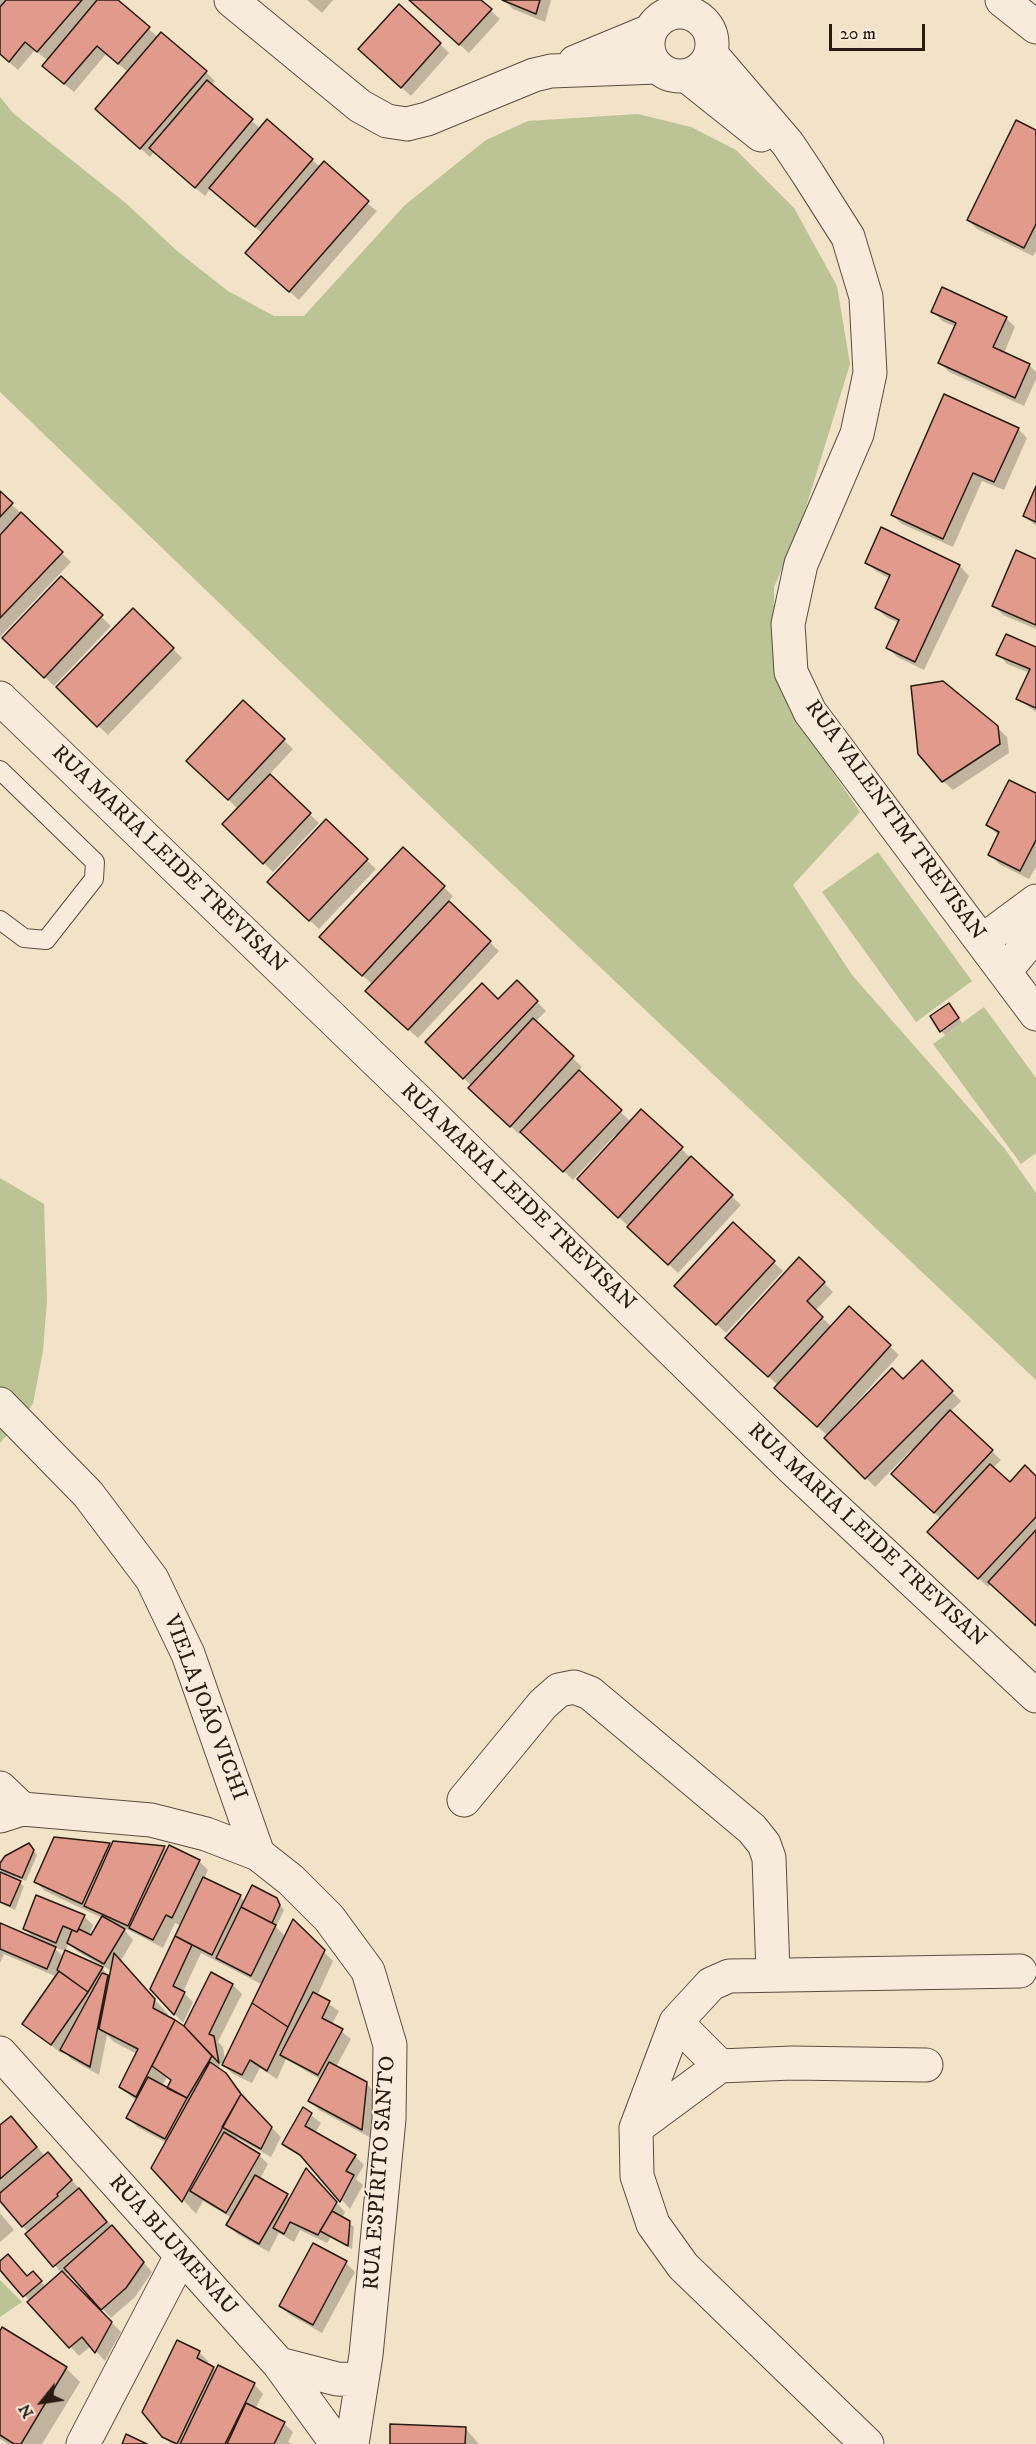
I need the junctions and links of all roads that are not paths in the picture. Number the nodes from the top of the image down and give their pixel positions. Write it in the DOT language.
graph roads {
  1 [pos="231,0"];
  2 [pos="1002,0"];
  3 [pos="709,11"];
  4 [pos="662,15"];
  5 [pos="1036,27"];
  6 [pos="711,54"];
  7 [pos="551,71"];
  8 [pos="672,71"];
  9 [pos="808,174"];
  10 [pos="0,698"];
  11 [pos="0,770"];
  12 [pos="1036,901"];
  13 [pos="0,920"];
  14 [pos="1036,934"];
  15 [pos="982,941"];
  16 [pos="1005,971"];
  17 [pos="1036,1014"];
  18 [pos="0,1404"];
  19 [pos="1036,1696"];
  20 [pos="464,1800"];
  21 [pos="5,1810"];
  22 [pos="258,1854"];
  23 [pos="1020,1971"];
  24 [pos="773,1973"];
  25 [pos="676,2022"];
  26 [pos="0,2053"];
  27 [pos="926,2065"];
  28 [pos="720,2066"];
  29 [pos="636,2128"];
  30 [pos="181,2256"];
  31 [pos="279,2364"];
  32 [pos="362,2380"];
  33 [pos="83,2444"];
  34 [pos="338,2444"];
  35 [pos="352,2444"];
  36 [pos="867,2444"];
  1 -- 7 [label="street"];
  2 -- 5 [label="street"];
  3 -- 4 [label="street"];
  3 -- 6 [label="street"];
  4 -- 7 [label="street"];
  4 -- 8 [label="street"];
  6 -- 8 [label="street"];
  6 -- 9 [label="street, RUA VALENTIM TREVISAN"];
  7 -- 8 [label="street"];
  8 -- 9 [label="street, RUA VALENTIM TREVISAN"];
  9 -- 15 [label="street, RUA VALENTIM TREVISAN"];
  10 -- 19 [label="street, RUA MARIA LEIDE TREVISAN"];
  11 -- 13 [label="lane"];
  12 -- 15 [label="street"];
  14 -- 16 [label="street"];
  15 -- 16 [label="street, RUA VALENTIM TREVISAN"];
  16 -- 17 [label="street, RUA VALENTIM TREVISAN"];
  18 -- 22 [label="street, VIELA JOÃO VICHI"];
  20 -- 24 [label="street"];
  21 -- 22 [label="street, RUA ESPÍRITO SANTO"];
  22 -- 32 [label="street, RUA ESPÍRITO SANTO"];
  23 -- 24 [label="street"];
  24 -- 25 [label="street"];
  25 -- 28 [label="street"];
  25 -- 29 [label="street"];
  26 -- 30 [label="street, RUA BLUMENAU"];
  27 -- 28 [label="street"];
  28 -- 29 [label="street"];
  29 -- 36 [label="street"];
  30 -- 31 [label="street, RUA BLUMENAU"];
  30 -- 33 [label="street"];
  31 -- 32 [label="street"];
  31 -- 34 [label="street, RUA BLUMENAU"];
  32 -- 35 [label="street, RUA ESPÍRITO SANTO"];
}
